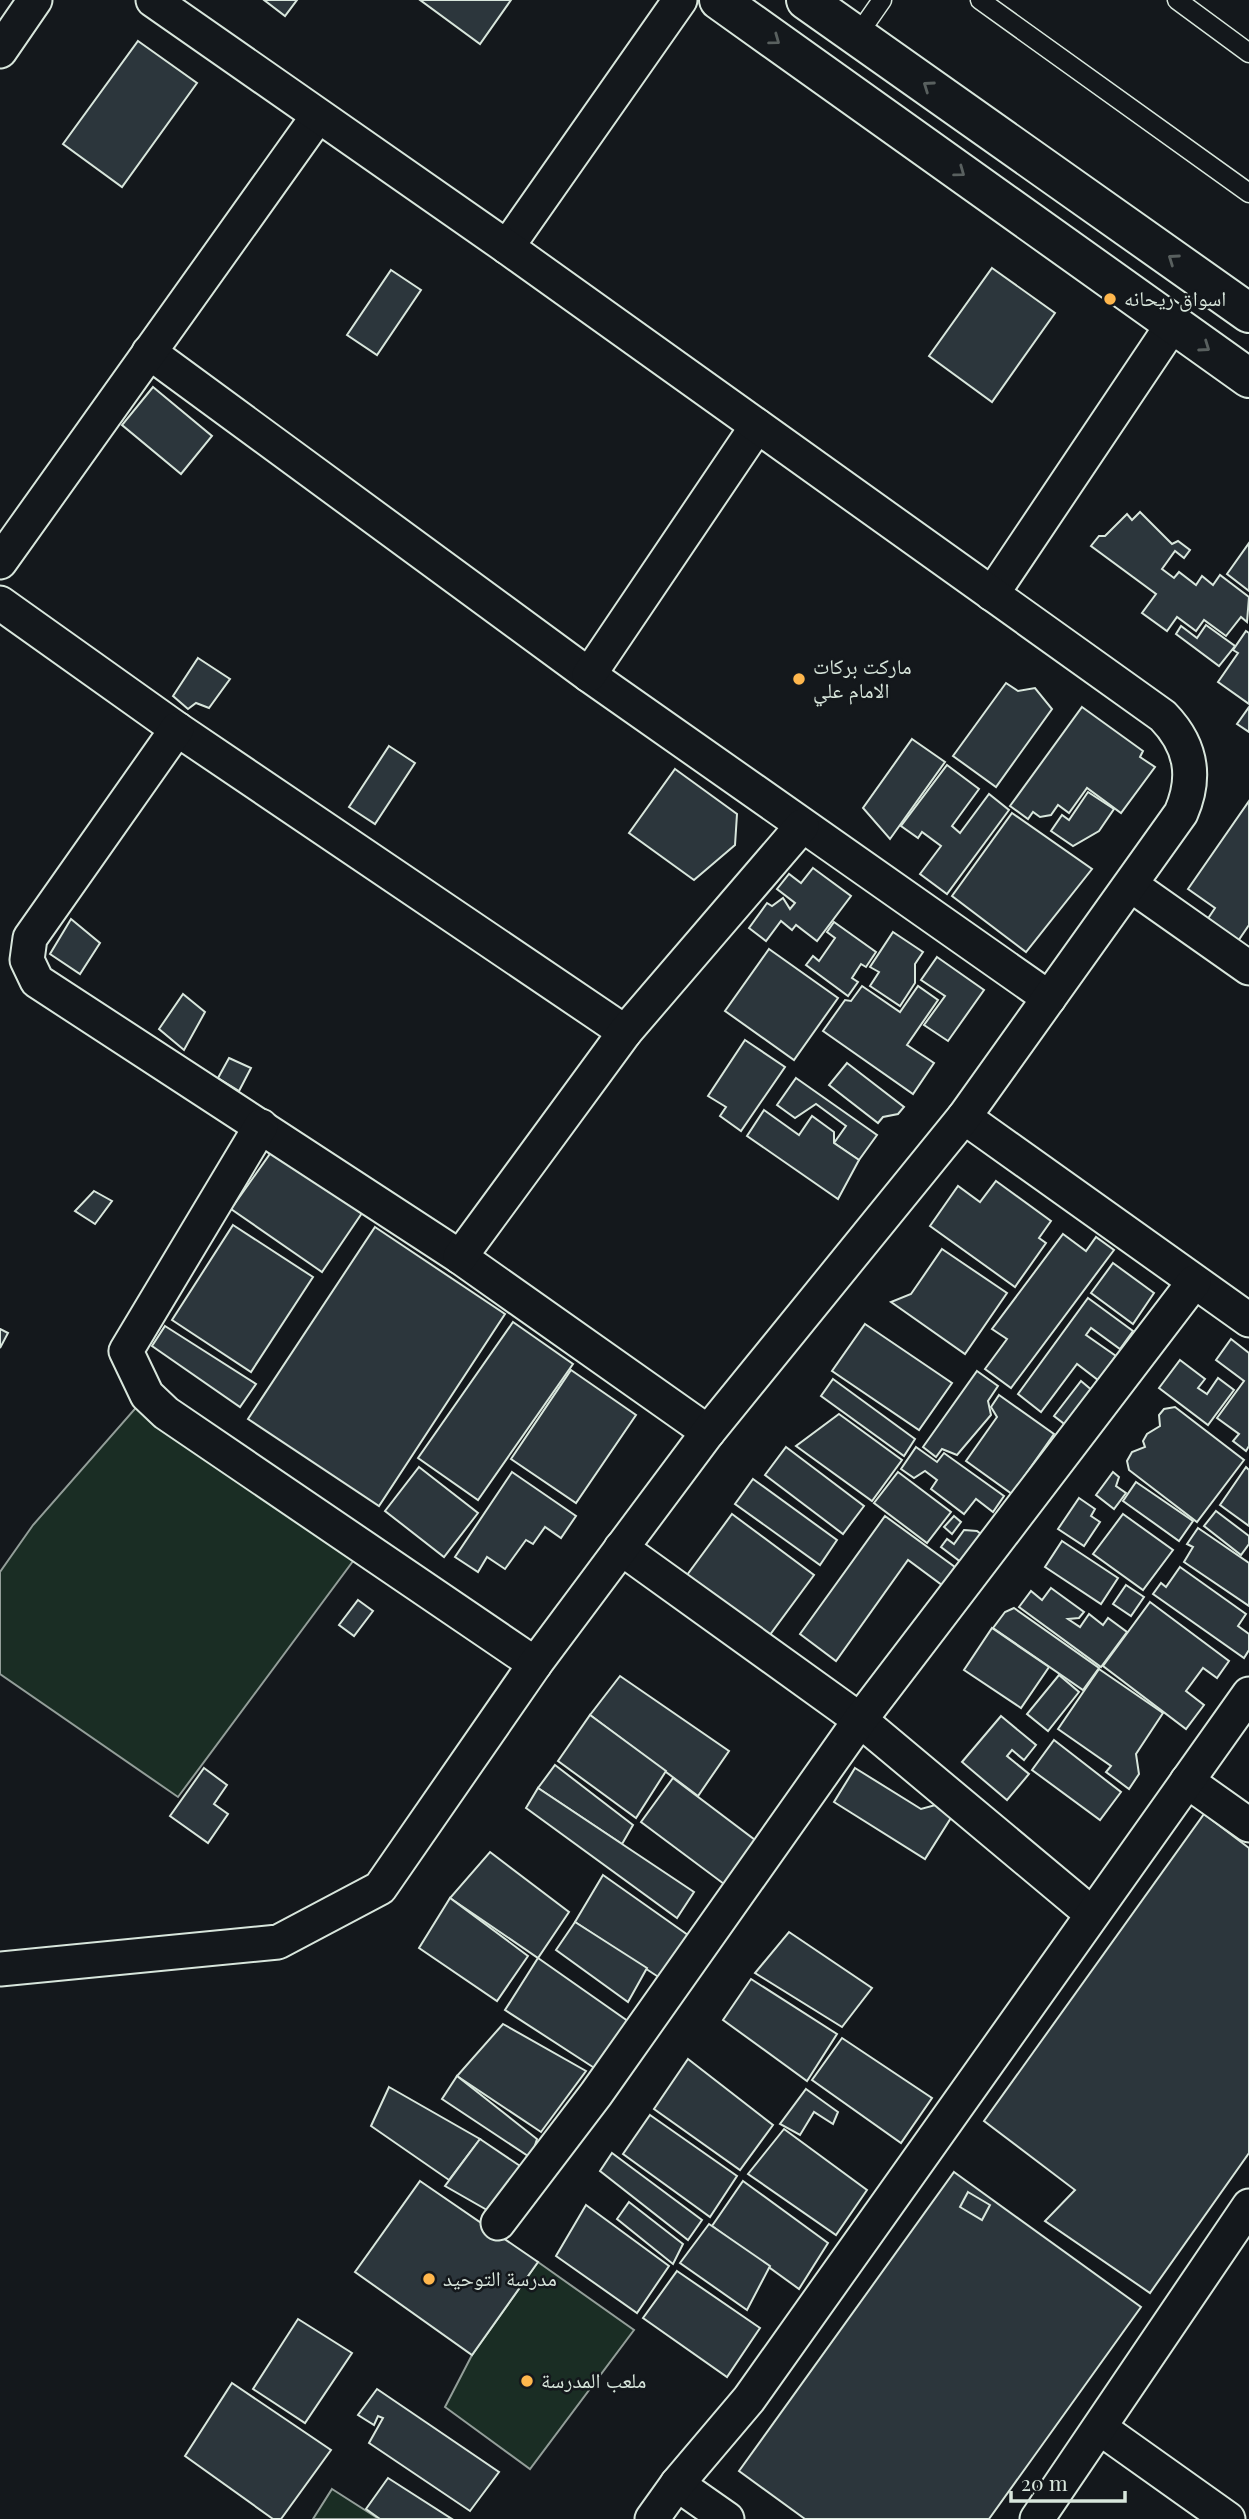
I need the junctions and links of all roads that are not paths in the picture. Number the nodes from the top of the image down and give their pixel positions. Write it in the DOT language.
graph roads {
  1 [pos="35,0"];
  2 [pos="153,0"];
  3 [pos="680,0"];
  4 [pos="719,0"];
  5 [pos="806,0"];
  6 [pos="882,0"];
  7 [pos="980,0"];
  8 [pos="1177,0"];
  9 [pos="857,36"];
  10 [pos="0,51"];
  11 [pos="1249,53"];
  12 [pos="318,116"];
  13 [pos="1249,193"];
  14 [pos="507,247"];
  15 [pos="1249,313"];
  16 [pos="1173,324"];
  17 [pos="149,352"];
  18 [pos="1249,378"];
  19 [pos="757,426"];
  20 [pos="0,562"];
  21 [pos="992,594"];
  22 [pos="0,603"];
  23 [pos="589,675"];
  24 [pos="177,729"];
  25 [pos="802,826"];
  26 [pos="1130,885"];
  27 [pos="1249,968"];
  28 [pos="1049,998"];
  29 [pos="625,1032"];
  30 [pos="964,1117"];
  31 [pos="261,1126"];
  32 [pos="460,1257"];
  33 [pos="1194,1282"];
  34 [pos="1249,1320"];
  35 [pos="708,1432"];
  36 [pos="621,1548"];
  37 [pos="535,1664"];
  38 [pos="1249,1694"];
  39 [pos="860,1720"];
  40 [pos="1187,1781"];
  41 [pos="1249,1825"];
  42 [pos="1092,1914"];
  43 [pos="0,1969"];
  44 [pos="1249,2206"];
  45 [pos="498,2223"];
  46 [pos="1100,2428"];
  47 [pos="677,2484"];
  48 [pos="652,2519"];
  49 [pos="727,2519"];
  50 [pos="1037,2519"];
  51 [pos="1228,2519"];
  1 -- 10 [label="street"];
  2 -- 12 [label="street"];
  3 -- 14 [label="street"];
  4 -- 16 [label="street, one-way"];
  5 -- 9 [label="street"];
  6 -- 9 [label="lane"];
  7 -- 13 [label="lane"];
  8 -- 11 [label="lane"];
  15 -- 9 [label="street, one-way"];
  12 -- 14 [label="street"];
  12 -- 17 [label="street"];
  14 -- 19 [label="street"];
  16 -- 18 [label="street, one-way"];
  16 -- 21 [label="street"];
  17 -- 20 [label="street"];
  17 -- 23 [label="street"];
  19 -- 21 [label="street"];
  19 -- 23 [label="street"];
  21 -- 26 [label="street"];
  22 -- 24 [label="street"];
  23 -- 25 [label="street"];
  24 -- 29 [label="street"];
  24 -- 31 [label="street"];
  25 -- 28 [label="street"];
  25 -- 29 [label="street"];
  26 -- 27 [label="street"];
  26 -- 28 [label="street"];
  28 -- 30 [label="street"];
  29 -- 32 [label="street"];
  30 -- 33 [label="street"];
  30 -- 35 [label="street"];
  31 -- 32 [label="street"];
  31 -- 37 [label="street"];
  32 -- 35 [label="street"];
  33 -- 34 [label="street"];
  33 -- 39 [label="street"];
  35 -- 36 [label="street"];
  36 -- 37 [label="street"];
  36 -- 39 [label="street"];
  37 -- 43 [label="street"];
  38 -- 40 [label="street"];
  39 -- 42 [label="street"];
  39 -- 45 [label="street"];
  40 -- 41 [label="street"];
  40 -- 42 [label="street"];
  42 -- 47 [label="street"];
  44 -- 46 [label="street"];
  46 -- 50 [label="street"];
  46 -- 51 [label="street"];
  47 -- 48 [label="street"];
  47 -- 49 [label="street"];
}
